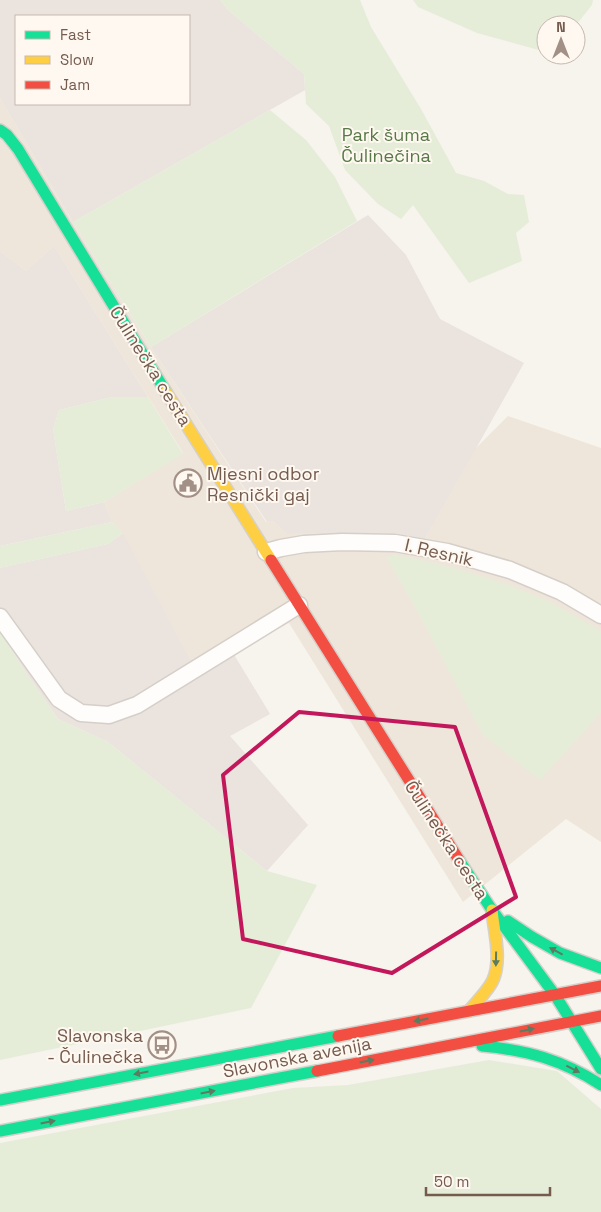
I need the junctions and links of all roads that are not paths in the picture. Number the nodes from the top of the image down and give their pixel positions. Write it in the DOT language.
graph roads {
  1 [pos="0,130"];
  2 [pos="266,552"];
  3 [pos="299,605"];
  4 [pos="601,615"];
  5 [pos="0,617"];
  6 [pos="492,910"];
  7 [pos="601,968"];
  8 [pos="601,986"];
  9 [pos="555,995"];
  10 [pos="469,1011"];
  11 [pos="601,1016"];
  12 [pos="572,1020"];
  13 [pos="458,1044"];
  14 [pos="601,1069"];
  15 [pos="601,1085"];
  16 [pos="0,1100"];
  17 [pos="0,1131"];
  1 -- 2 [label="main road, Čulinečka cesta"];
  2 -- 3 [label="main road, Čulinečka cesta"];
  2 -- 4 [label="street, I. Resnik"];
  3 -- 5 [label="street"];
  3 -- 6 [label="main road, Čulinečka cesta"];
  7 -- 6 [label="main road, one-way"];
  6 -- 9 [label="main road, Čulinečka cesta"];
  6 -- 10 [label="main road, one-way"];
  8 -- 9 [label="main road, Slavonska avenija"];
  9 -- 10 [label="main road, Slavonska avenija"];
  9 -- 12 [label="main road, Čulinečka cesta"];
  10 -- 16 [label="main road, Slavonska avenija, one-way"];
  11 -- 12 [label="main road, Slavonska avenija"];
  13 -- 12 [label="main road, Slavonska avenija, one-way"];
  12 -- 14 [label="main road, Čulinečka cesta"];
  13 -- 15 [label="main road, one-way"];
  17 -- 13 [label="main road, Slavonska avenija, one-way"];
}
